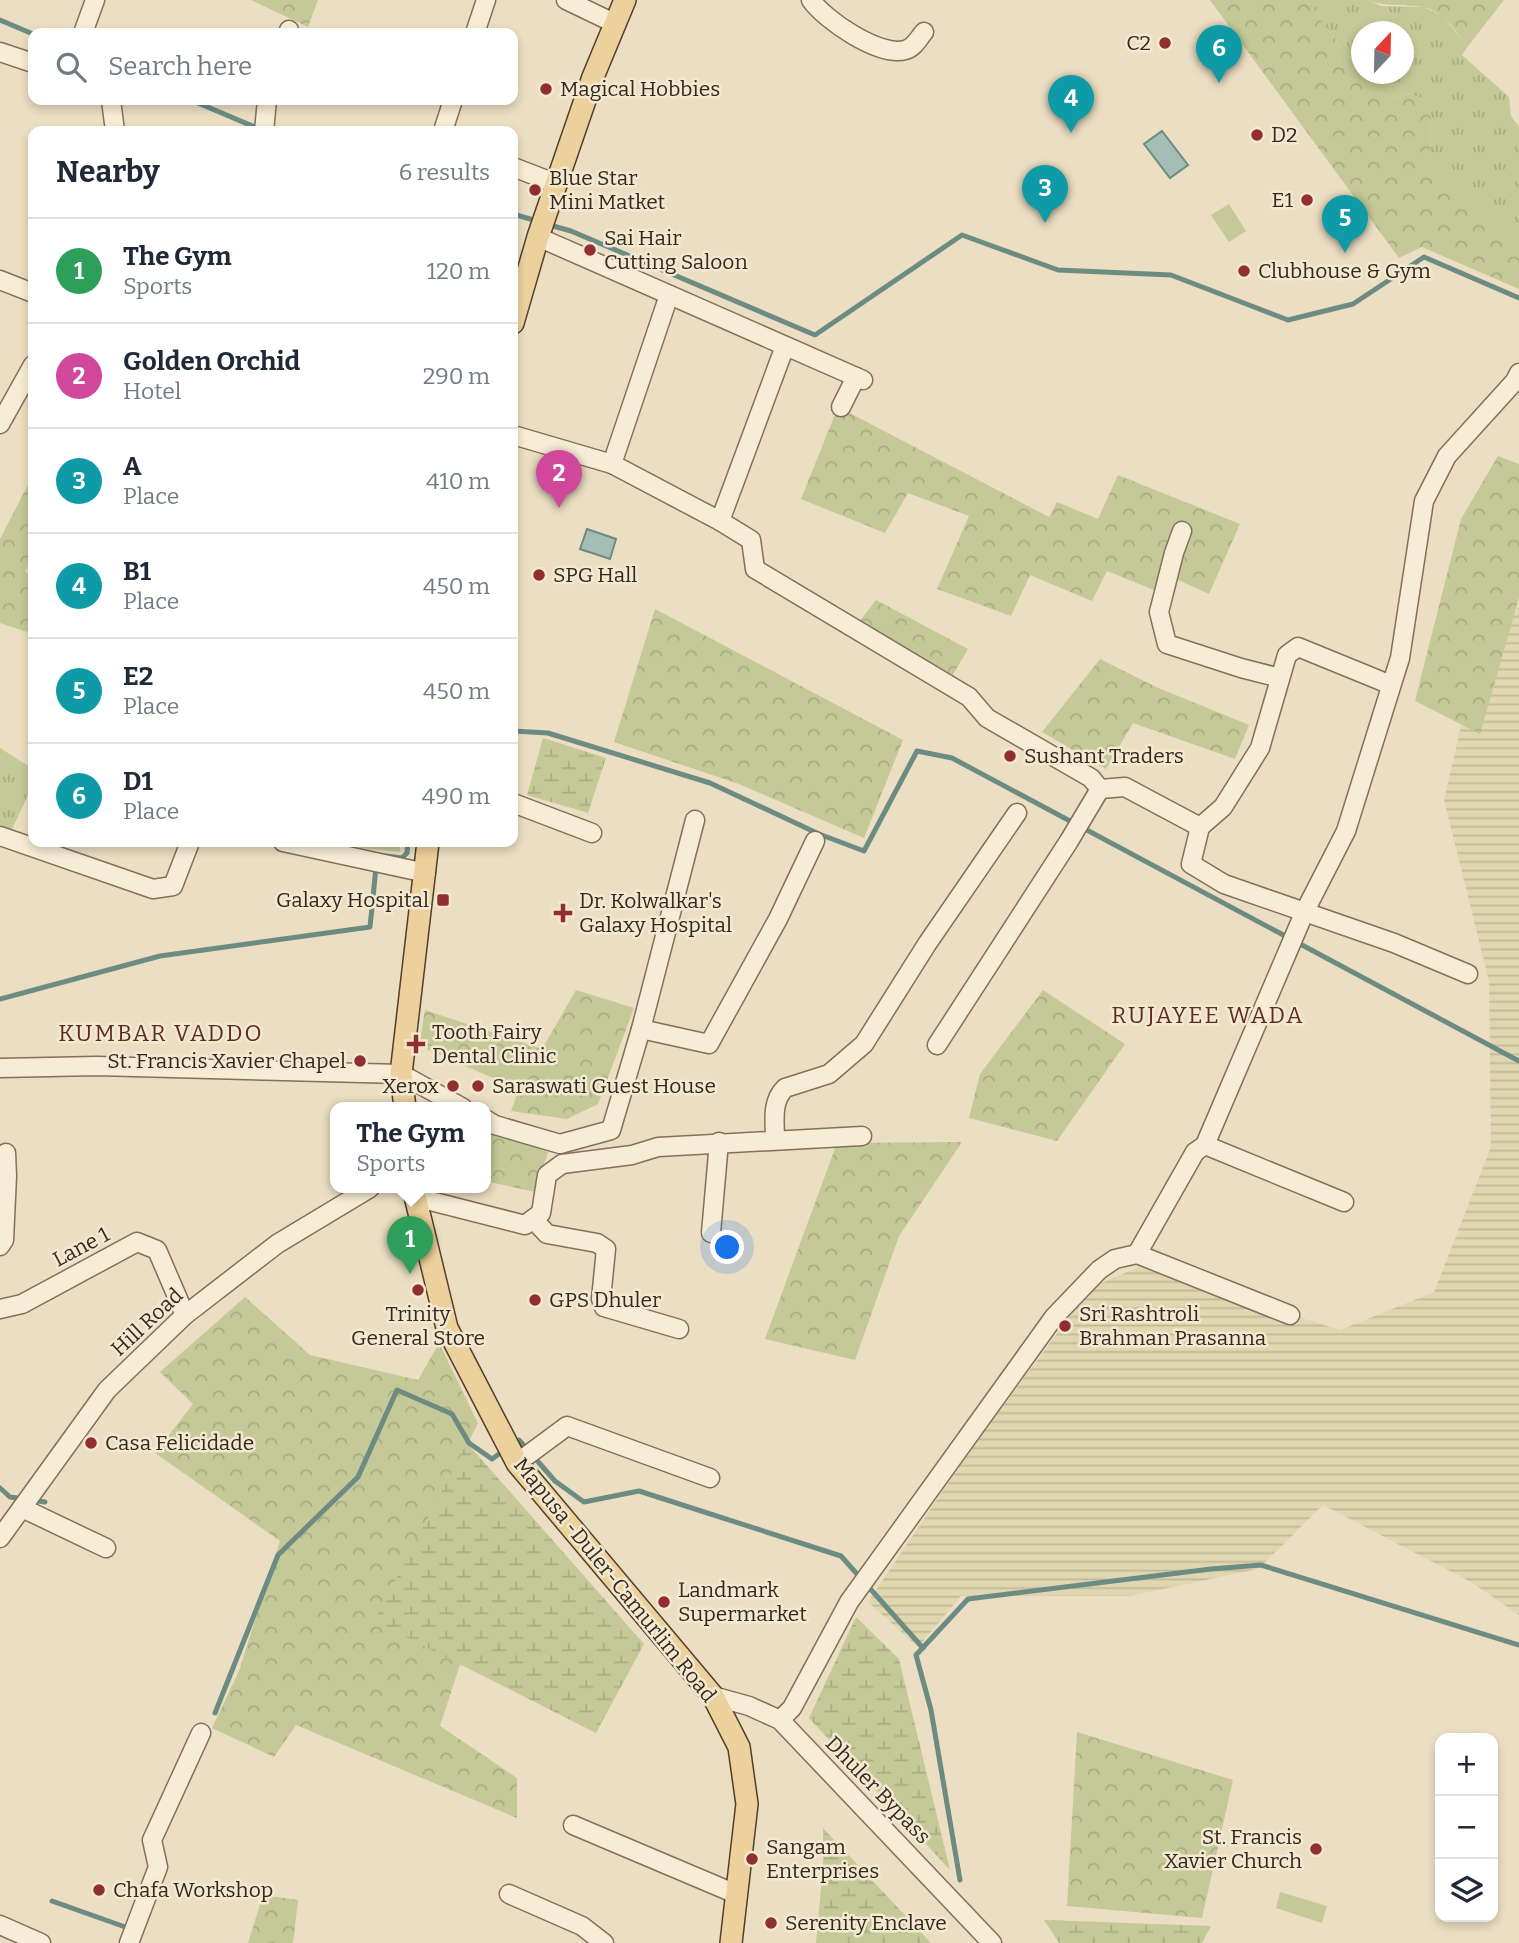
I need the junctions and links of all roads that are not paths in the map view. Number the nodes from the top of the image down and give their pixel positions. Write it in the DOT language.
graph roads {
  1 [pos="95,0"];
  2 [pos="486,0"];
  3 [pos="566,0"];
  4 [pos="625,0"];
  5 [pos="811,0"];
  6 [pos="616,24"];
  7 [pos="85,28"];
  8 [pos="477,28"];
  9 [pos="924,32"];
  10 [pos="0,52"];
  11 [pos="28,61"];
  12 [pos="112,105"];
  13 [pos="267,105"];
  14 [pos="451,105"];
  15 [pos="114,126"];
  16 [pos="264,126"];
  17 [pos="445,126"];
  18 [pos="518,169"];
  19 [pos="557,184"];
  20 [pos="538,237"];
  21 [pos="0,280"];
  22 [pos="519,283"];
  23 [pos="28,291"];
  24 [pos="669,295"];
  25 [pos="785,346"];
  26 [pos="1519,373"];
  27 [pos="28,374"];
  28 [pos="841,407"];
  29 [pos="0,424"];
  30 [pos="518,436"];
  31 [pos="612,464"];
  32 [pos="720,521"];
  33 [pos="1182,531"];
  34 [pos="1280,678"];
  35 [pos="1391,685"];
  36 [pos="1100,789"];
  37 [pos="518,805"];
  38 [pos="1017,813"];
  39 [pos="695,820"];
  40 [pos="1200,827"];
  41 [pos="592,832"];
  42 [pos="0,836"];
  43 [pos="815,841"];
  44 [pos="28,846"];
  45 [pos="32,847"];
  46 [pos="188,847"];
  47 [pos="306,847"];
  48 [pos="428,847"];
  49 [pos="426,873"];
  50 [pos="1305,911"];
  51 [pos="1468,974"];
  52 [pos="641,1029"];
  53 [pos="937,1045"];
  54 [pos="0,1068"];
  55 [pos="401,1074"];
  56 [pos="404,1102"];
  57 [pos="452,1102"];
  58 [pos="491,1123"];
  59 [pos="862,1136"];
  60 [pos="775,1139"];
  61 [pos="719,1142"];
  62 [pos="1205,1145"];
  63 [pos="6,1153"];
  64 [pos="362,1193"];
  65 [pos="414,1193"];
  66 [pos="1343,1202"];
  67 [pos="533,1219"];
  68 [pos="711,1233"];
  69 [pos="0,1246"];
  70 [pos="1137,1254"];
  71 [pos="0,1309"];
  72 [pos="186,1315"];
  73 [pos="1290,1315"];
  74 [pos="679,1329"];
  75 [pos="517,1463"];
  76 [pos="710,1478"];
  77 [pos="22,1508"];
  78 [pos="0,1538"];
  79 [pos="106,1548"];
  80 [pos="713,1696"];
  81 [pos="780,1720"];
  82 [pos="201,1733"];
  83 [pos="573,1825"];
  84 [pos="509,1894"];
  85 [pos="736,1894"];
  86 [pos="0,1925"];
  87 [pos="41,1943"];
  88 [pos="130,1943"];
  89 [pos="604,1943"];
  90 [pos="731,1943"];
  91 [pos="992,1943"];
  1 -- 7 [label="street"];
  2 -- 8 [label="street"];
  3 -- 6 [label="street"];
  4 -- 6 [label="main road"];
  5 -- 9 [label="street"];
  6 -- 19 [label="main road"];
  10 -- 11 [label="street"];
  12 -- 15 [label="street"];
  13 -- 16 [label="street"];
  14 -- 17 [label="street"];
  18 -- 19 [label="street"];
  19 -- 20 [label="main road"];
  20 -- 22 [label="main road"];
  20 -- 24 [label="street"];
  21 -- 23 [label="street"];
  24 -- 25 [label="street"];
  24 -- 31 [label="street"];
  25 -- 28 [label="street"];
  25 -- 32 [label="street"];
  26 -- 35 [label="street"];
  27 -- 29 [label="street"];
  30 -- 31 [label="street"];
  31 -- 32 [label="street"];
  32 -- 36 [label="street"];
  33 -- 34 [label="street"];
  34 -- 35 [label="street"];
  34 -- 40 [label="street"];
  35 -- 50 [label="street"];
  36 -- 40 [label="street"];
  36 -- 53 [label="street"];
  37 -- 41 [label="street"];
  38 -- 60 [label="street"];
  39 -- 52 [label="street"];
  40 -- 50 [label="street"];
  42 -- 44 [label="street"];
  43 -- 52 [label="street"];
  45 -- 46 [label="street"];
  47 -- 49 [label="street"];
  48 -- 49 [label="main road"];
  49 -- 55 [label="main road"];
  50 -- 51 [label="street"];
  50 -- 62 [label="street"];
  52 -- 58 [label="street"];
  54 -- 55 [label="street"];
  55 -- 56 [label="main road"];
  55 -- 57 [label="street"];
  59 -- 60 [label="street"];
  60 -- 61 [label="street"];
  61 -- 67 [label="street"];
  61 -- 68 [label="street"];
  62 -- 66 [label="street"];
  62 -- 70 [label="street"];
  63 -- 69 [label="street"];
  64 -- 72 [label="street, Hill Road"];
  65 -- 67 [label="street"];
  65 -- 75 [label="main road, Mapusa -Duler-Camurlim Road"];
  67 -- 74 [label="street"];
  70 -- 73 [label="street"];
  70 -- 81 [label="street"];
  71 -- 72 [label="street, Lane 1"];
  72 -- 77 [label="street, Hill Road"];
  75 -- 76 [label="street"];
  75 -- 80 [label="main road, Mapusa -Duler-Camurlim Road"];
  77 -- 78 [label="street, Hill Road"];
  77 -- 79 [label="street"];
  80 -- 81 [label="street, Dhuler Bypass"];
  80 -- 85 [label="main road, Mapusa -Duler-Camurlim Road"];
  81 -- 91 [label="street, Dhuler Bypass"];
  82 -- 88 [label="street"];
  83 -- 85 [label="street"];
  84 -- 89 [label="street"];
  85 -- 90 [label="main road, Mapusa -Duler-Camurlim Road"];
  86 -- 87 [label="street"];
}
